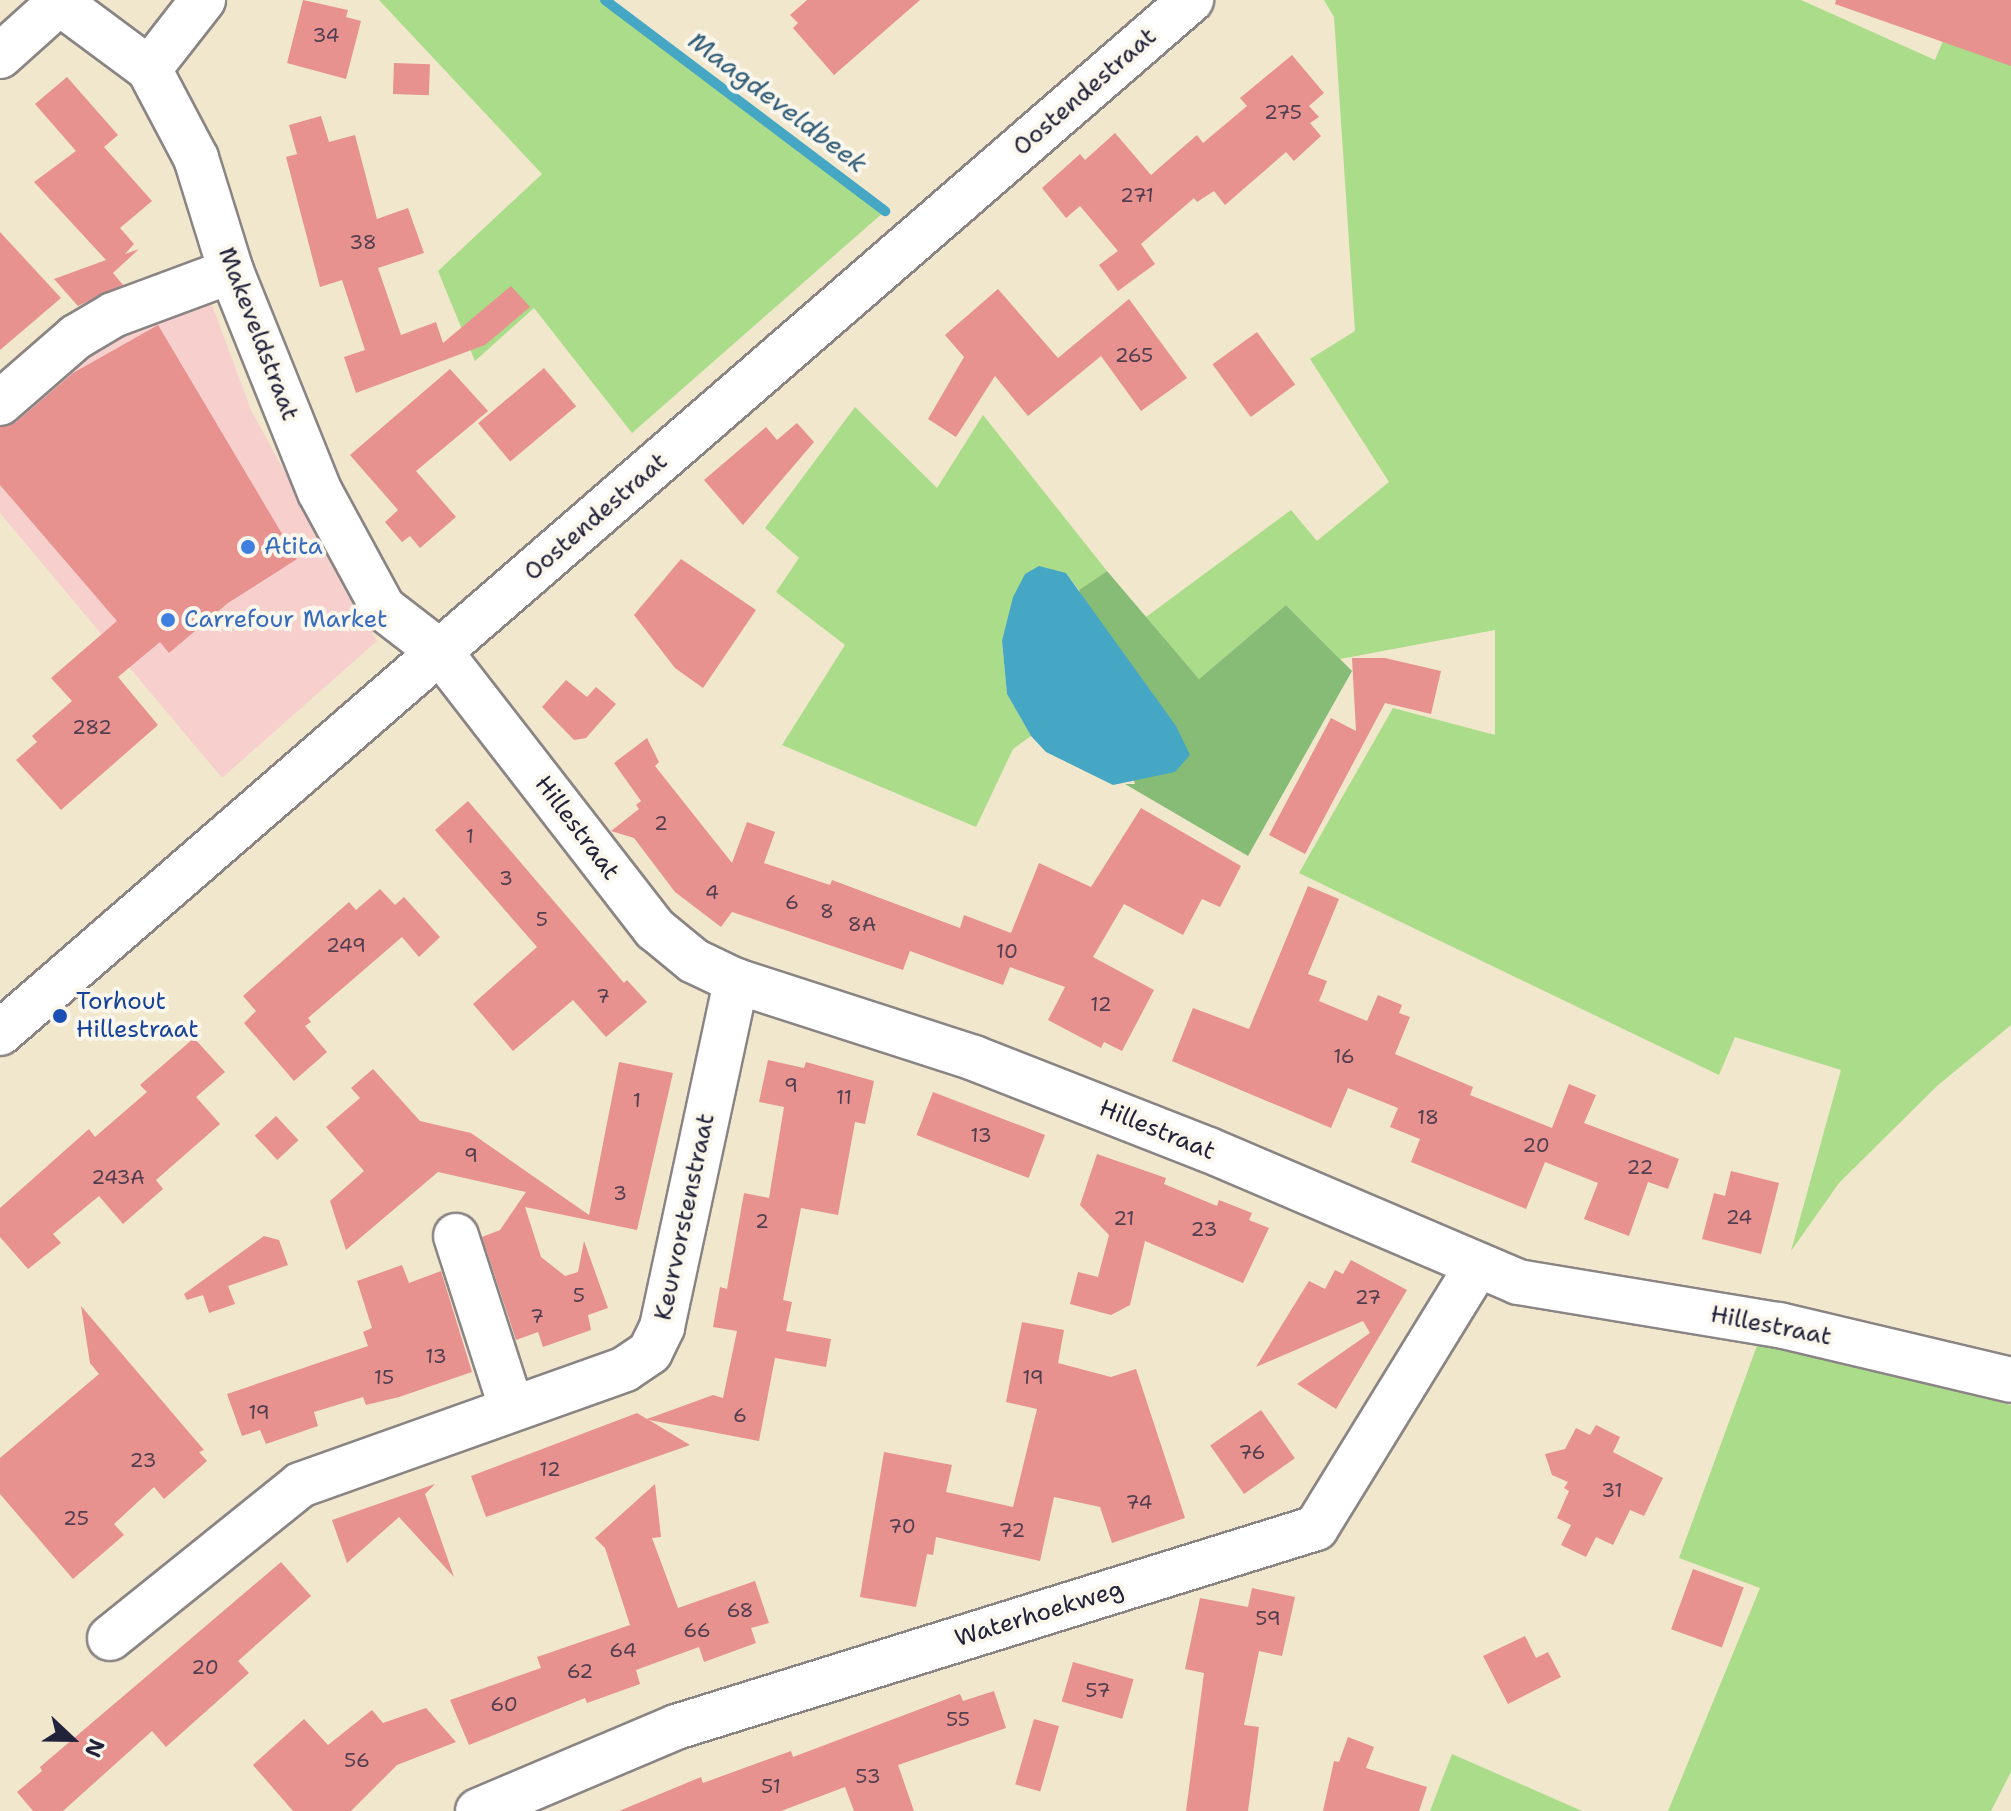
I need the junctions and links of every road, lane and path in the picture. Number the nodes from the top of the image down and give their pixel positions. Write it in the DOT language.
graph roads {
  1 [pos="203,0"];
  2 [pos="1191,0"];
  3 [pos="58,1"];
  4 [pos="0,56"];
  5 [pos="149,69"];
  6 [pos="231,271"];
  7 [pos="0,403"];
  8 [pos="440,652"];
  9 [pos="736,981"];
  10 [pos="0,1033"];
  11 [pos="456,1236"];
  12 [pos="1476,1268"];
  13 [pos="2011,1380"];
  14 [pos="511,1406"];
  15 [pos="110,1638"];
  16 [pos="478,1811"];
  1 -- 5 [label="street"];
  2 -- 8 [label="street, Oostendestraat"];
  3 -- 4 [label="street"];
  3 -- 5 [label="street"];
  5 -- 6 [label="street, Makeveldstraat"];
  6 -- 7 [label="street"];
  6 -- 8 [label="street, Makeveldstraat"];
  8 -- 9 [label="street, Hillestraat"];
  8 -- 10 [label="street, Oostendestraat"];
  9 -- 12 [label="street, Hillestraat"];
  9 -- 14 [label="street, Keurvorstenstraat"];
  11 -- 14 [label="street"];
  12 -- 13 [label="street, Hillestraat"];
  12 -- 16 [label="street, Waterhoekweg"];
  14 -- 15 [label="street, Keurvorstenstraat"];
}
